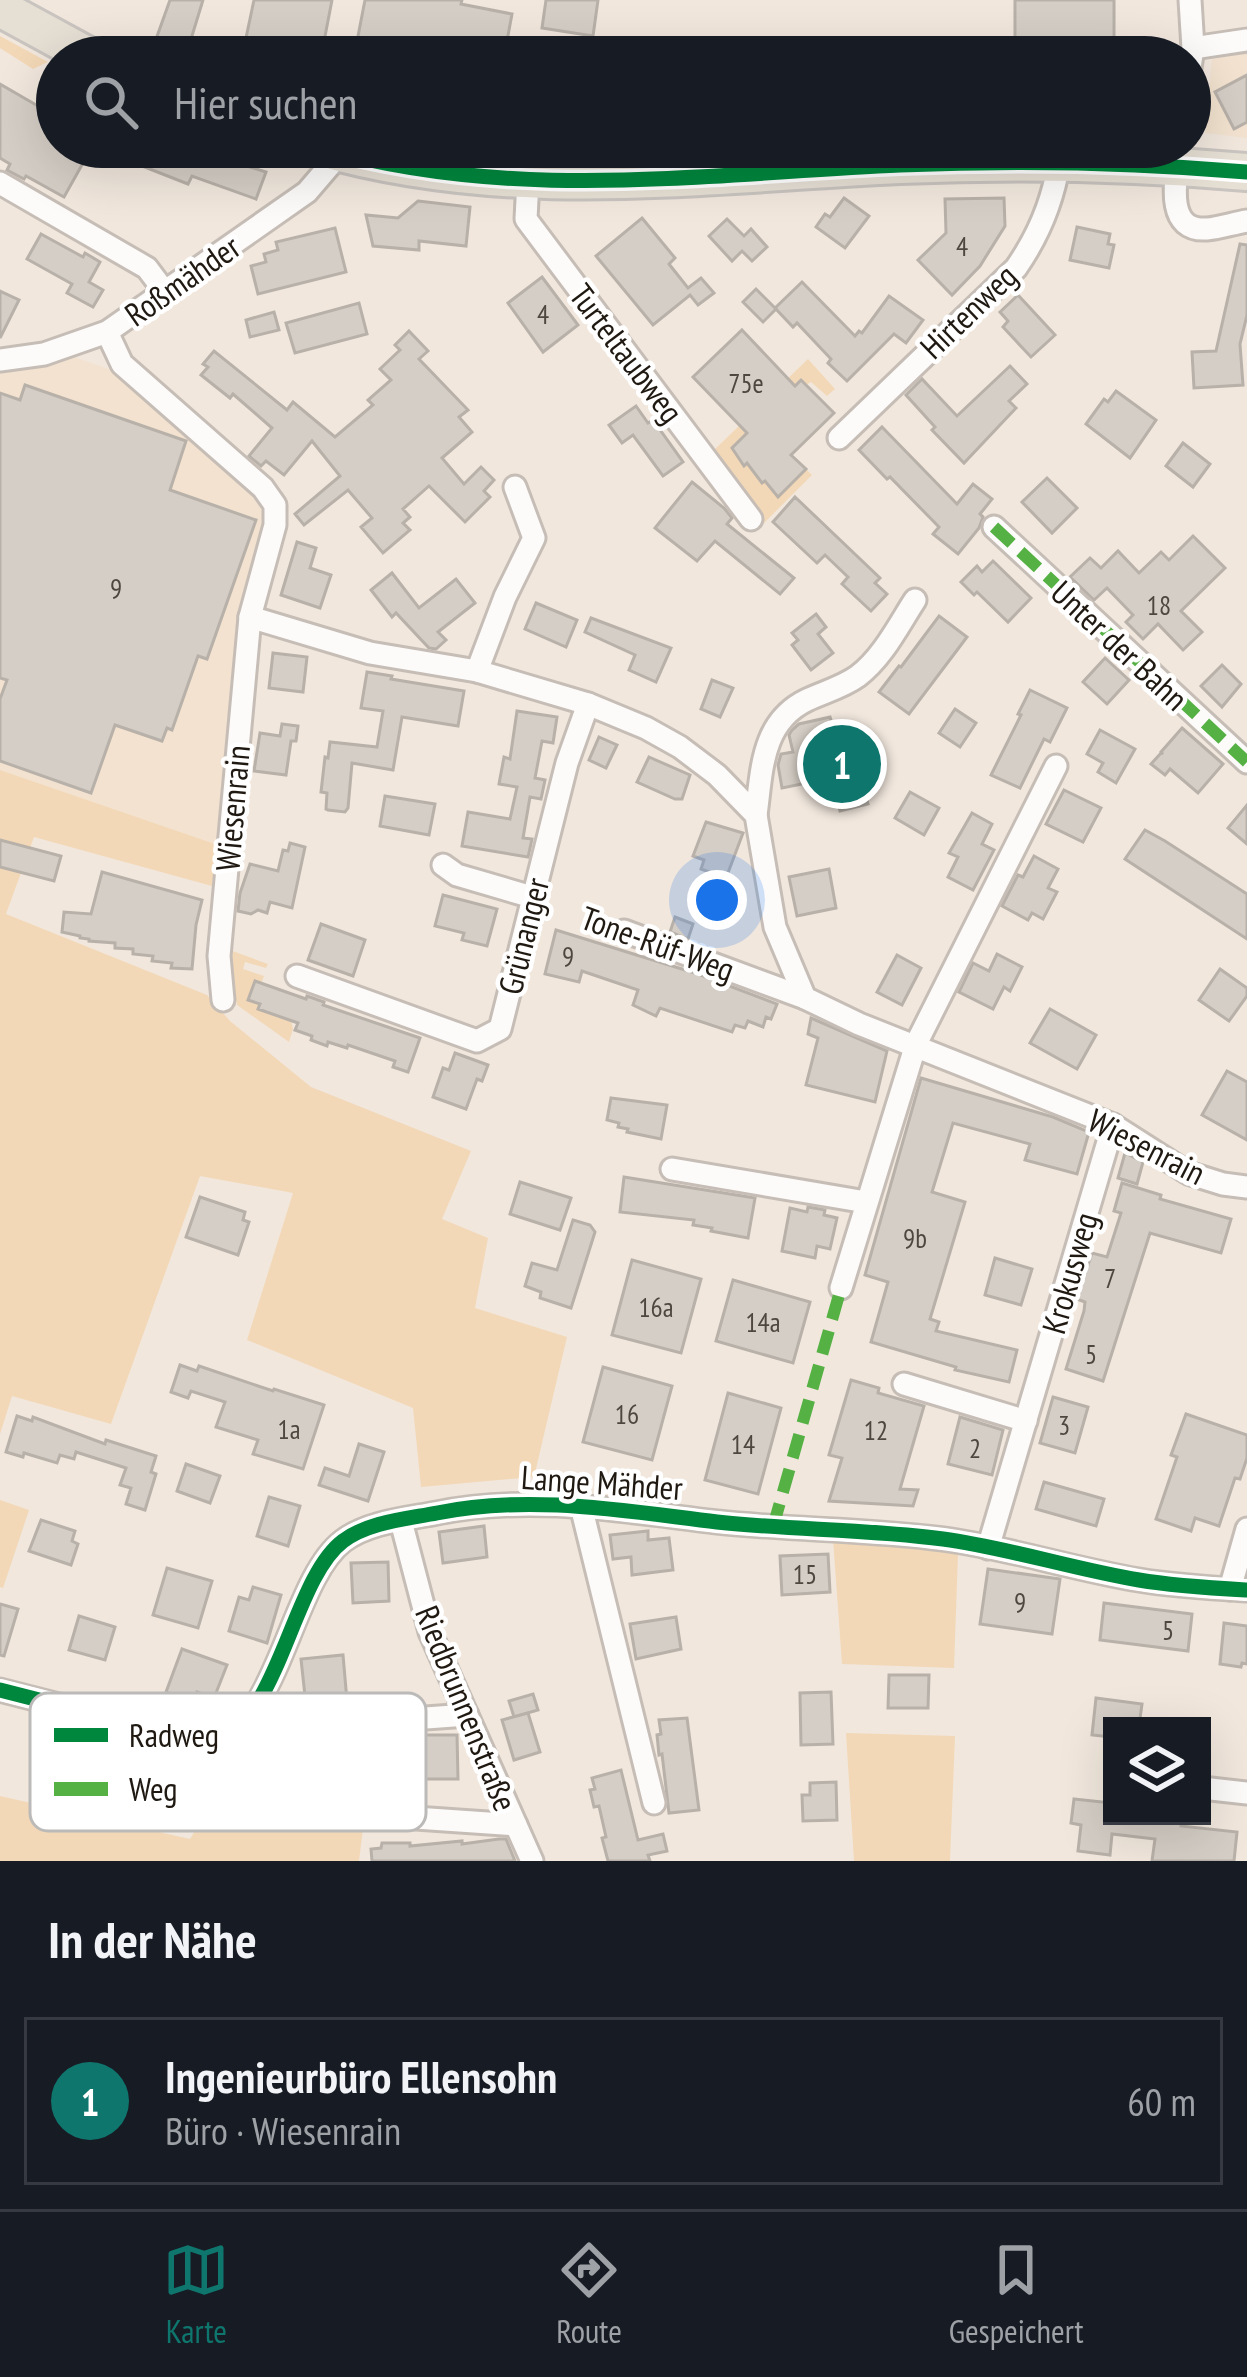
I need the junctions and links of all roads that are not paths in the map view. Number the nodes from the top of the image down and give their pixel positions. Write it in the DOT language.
graph roads {
  1 [pos="1190,0"];
  2 [pos="0,8"];
  3 [pos="51,36"];
  4 [pos="1191,36"];
  5 [pos="1247,40"];
  6 [pos="1211,52"];
  7 [pos="1211,164"];
  8 [pos="328,168"];
  9 [pos="410,168"];
  10 [pos="852,168"];
  11 [pos="1057,168"];
  12 [pos="1178,168"];
  13 [pos="1247,172"];
  14 [pos="528,180"];
  15 [pos="0,183"];
  16 [pos="1247,221"];
  17 [pos="165,292"];
  18 [pos="107,332"];
  19 [pos="0,360"];
  20 [pos="839,437"];
  21 [pos="515,487"];
  22 [pos="751,518"];
  23 [pos="994,527"];
  24 [pos="915,600"];
  25 [pos="250,617"];
  26 [pos="477,671"];
  27 [pos="588,704"];
  28 [pos="1247,762"];
  29 [pos="1056,766"];
  30 [pos="756,815"];
  31 [pos="443,865"];
  32 [pos="532,897"];
  33 [pos="624,931"];
  34 [pos="297,976"];
  35 [pos="805,998"];
  36 [pos="223,1000"];
  37 [pos="916,1044"];
  38 [pos="1114,1125"];
  39 [pos="672,1169"];
  40 [pos="1247,1187"];
  41 [pos="866,1202"];
  42 [pos="841,1288"];
  43 [pos="904,1384"];
  44 [pos="1026,1421"];
  45 [pos="581,1506"];
  46 [pos="401,1521"];
  47 [pos="1247,1529"];
  48 [pos="988,1548"];
  49 [pos="1238,1590"];
  50 [pos="0,1690"];
  51 [pos="262,1693"];
  52 [pos="30,1697"];
  53 [pos="466,1715"];
  54 [pos="426,1718"];
  55 [pos="1211,1789"];
  56 [pos="1247,1793"];
  57 [pos="654,1804"];
  58 [pos="426,1819"];
  59 [pos="516,1825"];
  60 [pos="532,1861"];
  1 -- 4 [label="street"];
  2 -- 3 [label="main road"];
  5 -- 6 [label="street"];
  7 -- 13 [label="main road"];
  8 -- 17 [label="street, Roßmähder"];
  9 -- 14 [label="main road"];
  10 -- 14 [label="main road"];
  11 -- 20 [label="street, Hirtenweg"];
  12 -- 16 [label="street"];
  14 -- 22 [label="street, Turteltaubweg"];
  15 -- 17 [label="street"];
  17 -- 18 [label="street, Roßmähder"];
  18 -- 19 [label="street, Roßmähder"];
  18 -- 25 [label="street, Wiesenrain"];
  21 -- 26 [label="street"];
  23 -- 28 [label="street, Unter der Bahn"];
  24 -- 30 [label="street"];
  25 -- 26 [label="street"];
  25 -- 36 [label="street, Wiesenrain"];
  26 -- 27 [label="street"];
  27 -- 30 [label="street"];
  27 -- 32 [label="street, Grünanger"];
  29 -- 37 [label="street"];
  30 -- 35 [label="street"];
  31 -- 32 [label="street"];
  32 -- 34 [label="street, Grünanger"];
  33 -- 35 [label="street, Tone-Rüf-Weg"];
  35 -- 37 [label="street, Wiesenrain"];
  37 -- 38 [label="street, Wiesenrain"];
  37 -- 41 [label="street"];
  38 -- 40 [label="street, Wiesenrain"];
  38 -- 44 [label="street, Krokusweg"];
  39 -- 41 [label="street"];
  41 -- 42 [label="street"];
  43 -- 44 [label="street"];
  44 -- 48 [label="street, Krokusweg"];
  45 -- 46 [label="street, Lange Mähder"];
  45 -- 48 [label="street, Lange Mähder"];
  45 -- 57 [label="street, Lange Mähder"];
  46 -- 51 [label="street, Lange Mähder"];
  46 -- 53 [label="street, Riedbrunnenstraße"];
  47 -- 49 [label="street"];
  48 -- 49 [label="street, Lange Mähder"];
  50 -- 52 [label="street"];
  53 -- 54 [label="street"];
  53 -- 59 [label="street, Riedbrunnenstraße"];
  55 -- 56 [label="street"];
  58 -- 59 [label="street, Riedbrunnenstraße"];
  59 -- 60 [label="street, Riedbrunnenstraße"];
}
